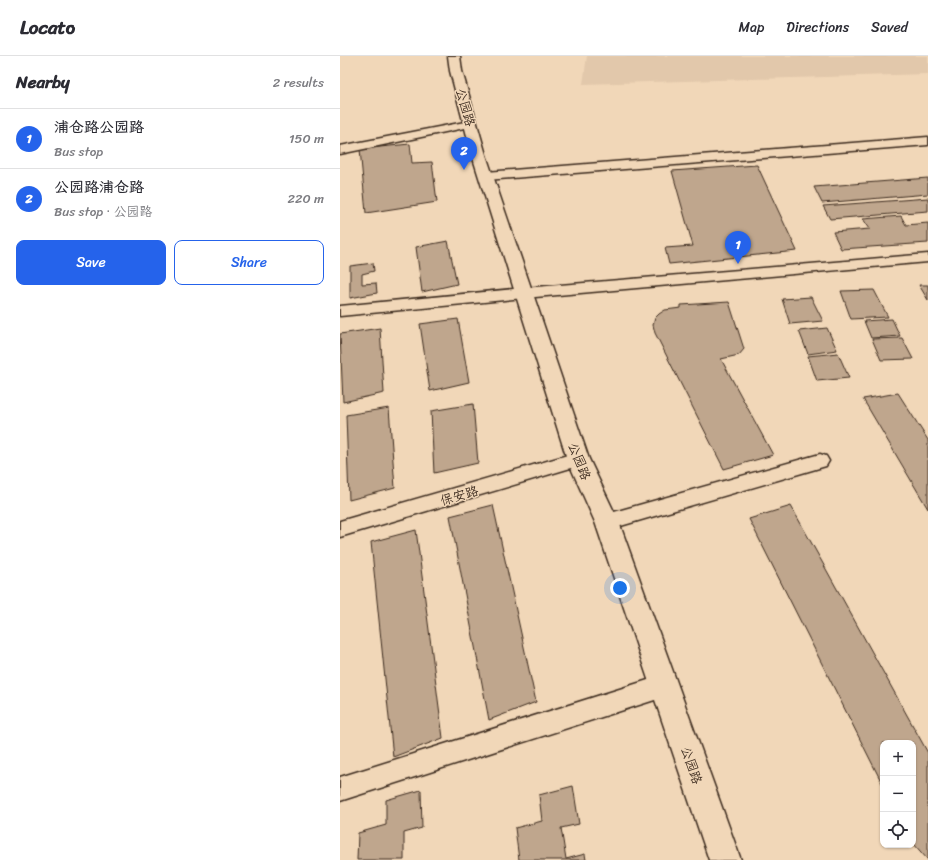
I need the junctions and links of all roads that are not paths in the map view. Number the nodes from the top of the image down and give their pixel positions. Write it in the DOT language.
graph roads {
  1 [pos="454,56"];
  2 [pos="470,124"];
  3 [pos="928,141"];
  4 [pos="340,150"];
  5 [pos="486,176"];
  6 [pos="928,258"];
  7 [pos="524,293"];
  8 [pos="340,311"];
  9 [pos="578,460"];
  10 [pos="820,461"];
  11 [pos="607,522"];
  12 [pos="340,529"];
  13 [pos="664,686"];
  14 [pos="340,789"];
  15 [pos="725,860"];
  1 -- 2 [label="street, 公园路"];
  2 -- 4 [label="street"];
  2 -- 5 [label="street, 公园路"];
  3 -- 5 [label="street"];
  5 -- 7 [label="street, 公园路"];
  6 -- 7 [label="street"];
  7 -- 8 [label="street"];
  7 -- 9 [label="street, 公园路"];
  9 -- 11 [label="street, 公园路"];
  9 -- 12 [label="street, 保安路"];
  10 -- 11 [label="street"];
  11 -- 13 [label="street, 公园路"];
  13 -- 14 [label="street"];
  13 -- 15 [label="street, 公园路"];
}
